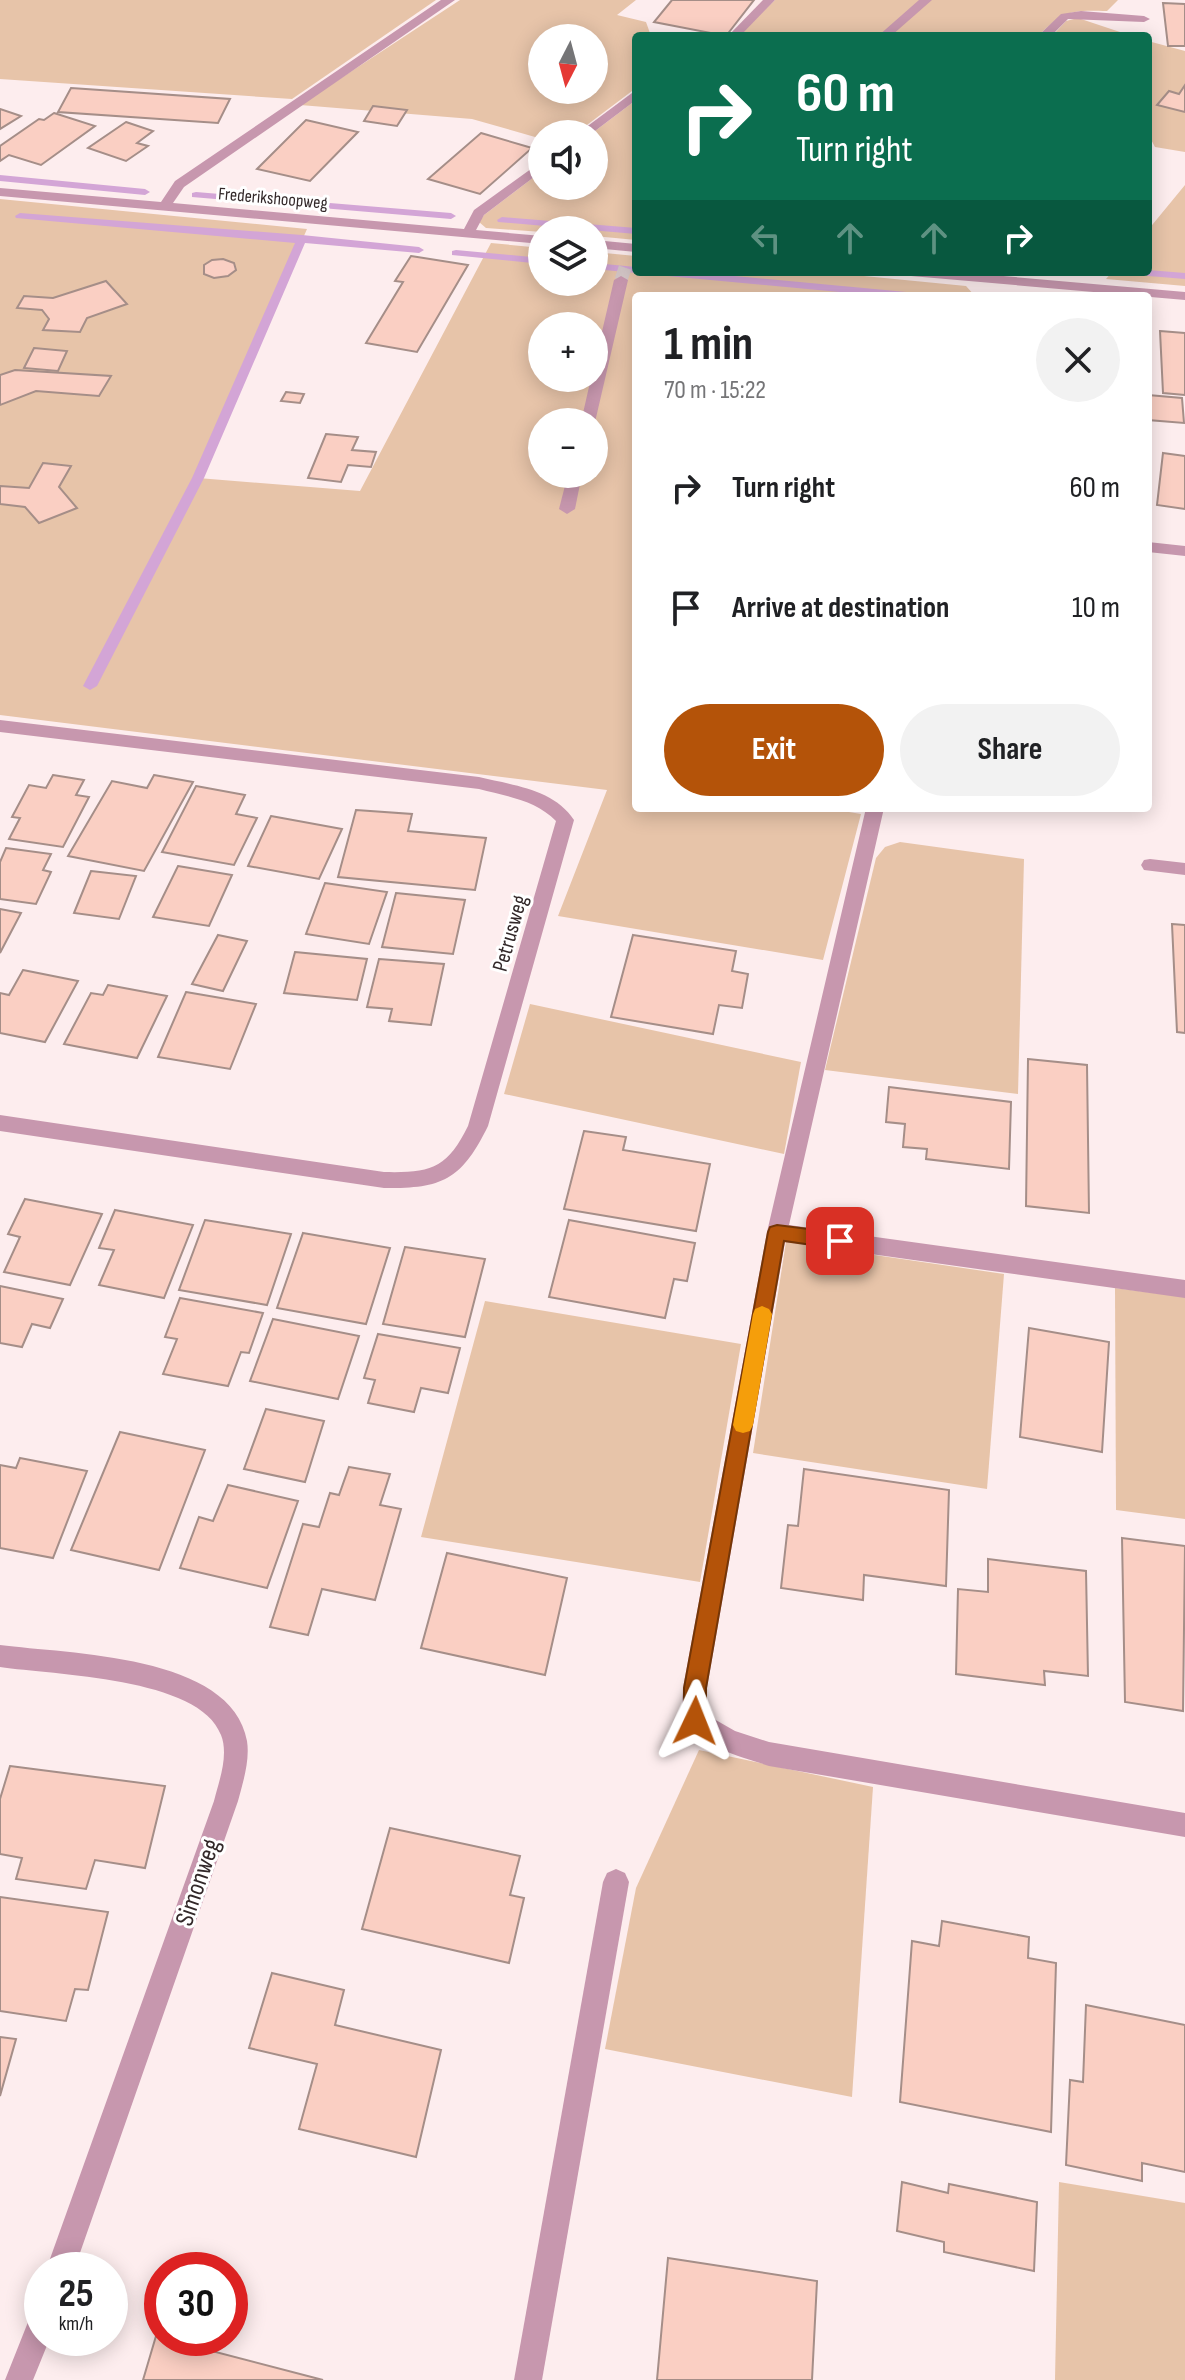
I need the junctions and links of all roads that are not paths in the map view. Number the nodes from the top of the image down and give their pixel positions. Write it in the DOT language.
graph roads {
  1 [pos="449,0"];
  2 [pos="769,0"];
  3 [pos="926,0"];
  4 [pos="1144,19"];
  5 [pos="738,32"];
  6 [pos="889,32"];
  7 [pos="1048,32"];
  8 [pos="632,97"];
  9 [pos="602,120"];
  10 [pos="528,176"];
  11 [pos="0,192"];
  12 [pos="164,207"];
  13 [pos="468,233"];
  14 [pos="528,239"];
  15 [pos="608,245"];
  16 [pos="632,248"];
  17 [pos="632,255"];
  18 [pos="957,276"];
  19 [pos="992,279"];
  20 [pos="989,292"];
  21 [pos="1140,292"];
  22 [pos="1152,293"];
  23 [pos="1185,296"];
  24 [pos="591,408"];
  25 [pos="572,488"];
  26 [pos="567,509"];
  27 [pos="1152,547"];
  28 [pos="1185,551"];
  29 [pos="0,726"];
  30 [pos="874,812"];
  31 [pos="1150,865"];
  32 [pos="1185,869"];
  33 [pos="0,1123"];
  34 [pos="777,1232"];
  35 [pos="1185,1289"];
  36 [pos="0,1656"];
  37 [pos="1185,1825"];
  38 [pos="616,1882"];
  39 [pos="66,2252"];
  40 [pos="29,2356"];
  41 [pos="19,2380"];
  42 [pos="528,2380"];
  1 -- 12 [label="street"];
  2 -- 5 [label="street"];
  3 -- 6 [label="street"];
  4 -- 7 [label="street"];
  8 -- 9 [label="street"];
  10 -- 13 [label="street"];
  11 -- 12 [label="street, Frederikshoopweg"];
  12 -- 13 [label="street, Frederikshoopweg"];
  13 -- 14 [label="street, Frederikshoopweg"];
  15 -- 16 [label="street"];
  17 -- 24 [label="street"];
  18 -- 19 [label="street"];
  19 -- 20 [label="street"];
  19 -- 21 [label="street"];
  22 -- 23 [label="street"];
  25 -- 26 [label="street"];
  27 -- 28 [label="street"];
  29 -- 33 [label="street, Petrusweg"];
  30 -- 34 [label="street"];
  31 -- 32 [label="street"];
  34 -- 35 [label="street"];
  34 -- 37 [label="street"];
  36 -- 39 [label="street, Simonweg"];
  38 -- 42 [label="street"];
  40 -- 41 [label="street"];
}
